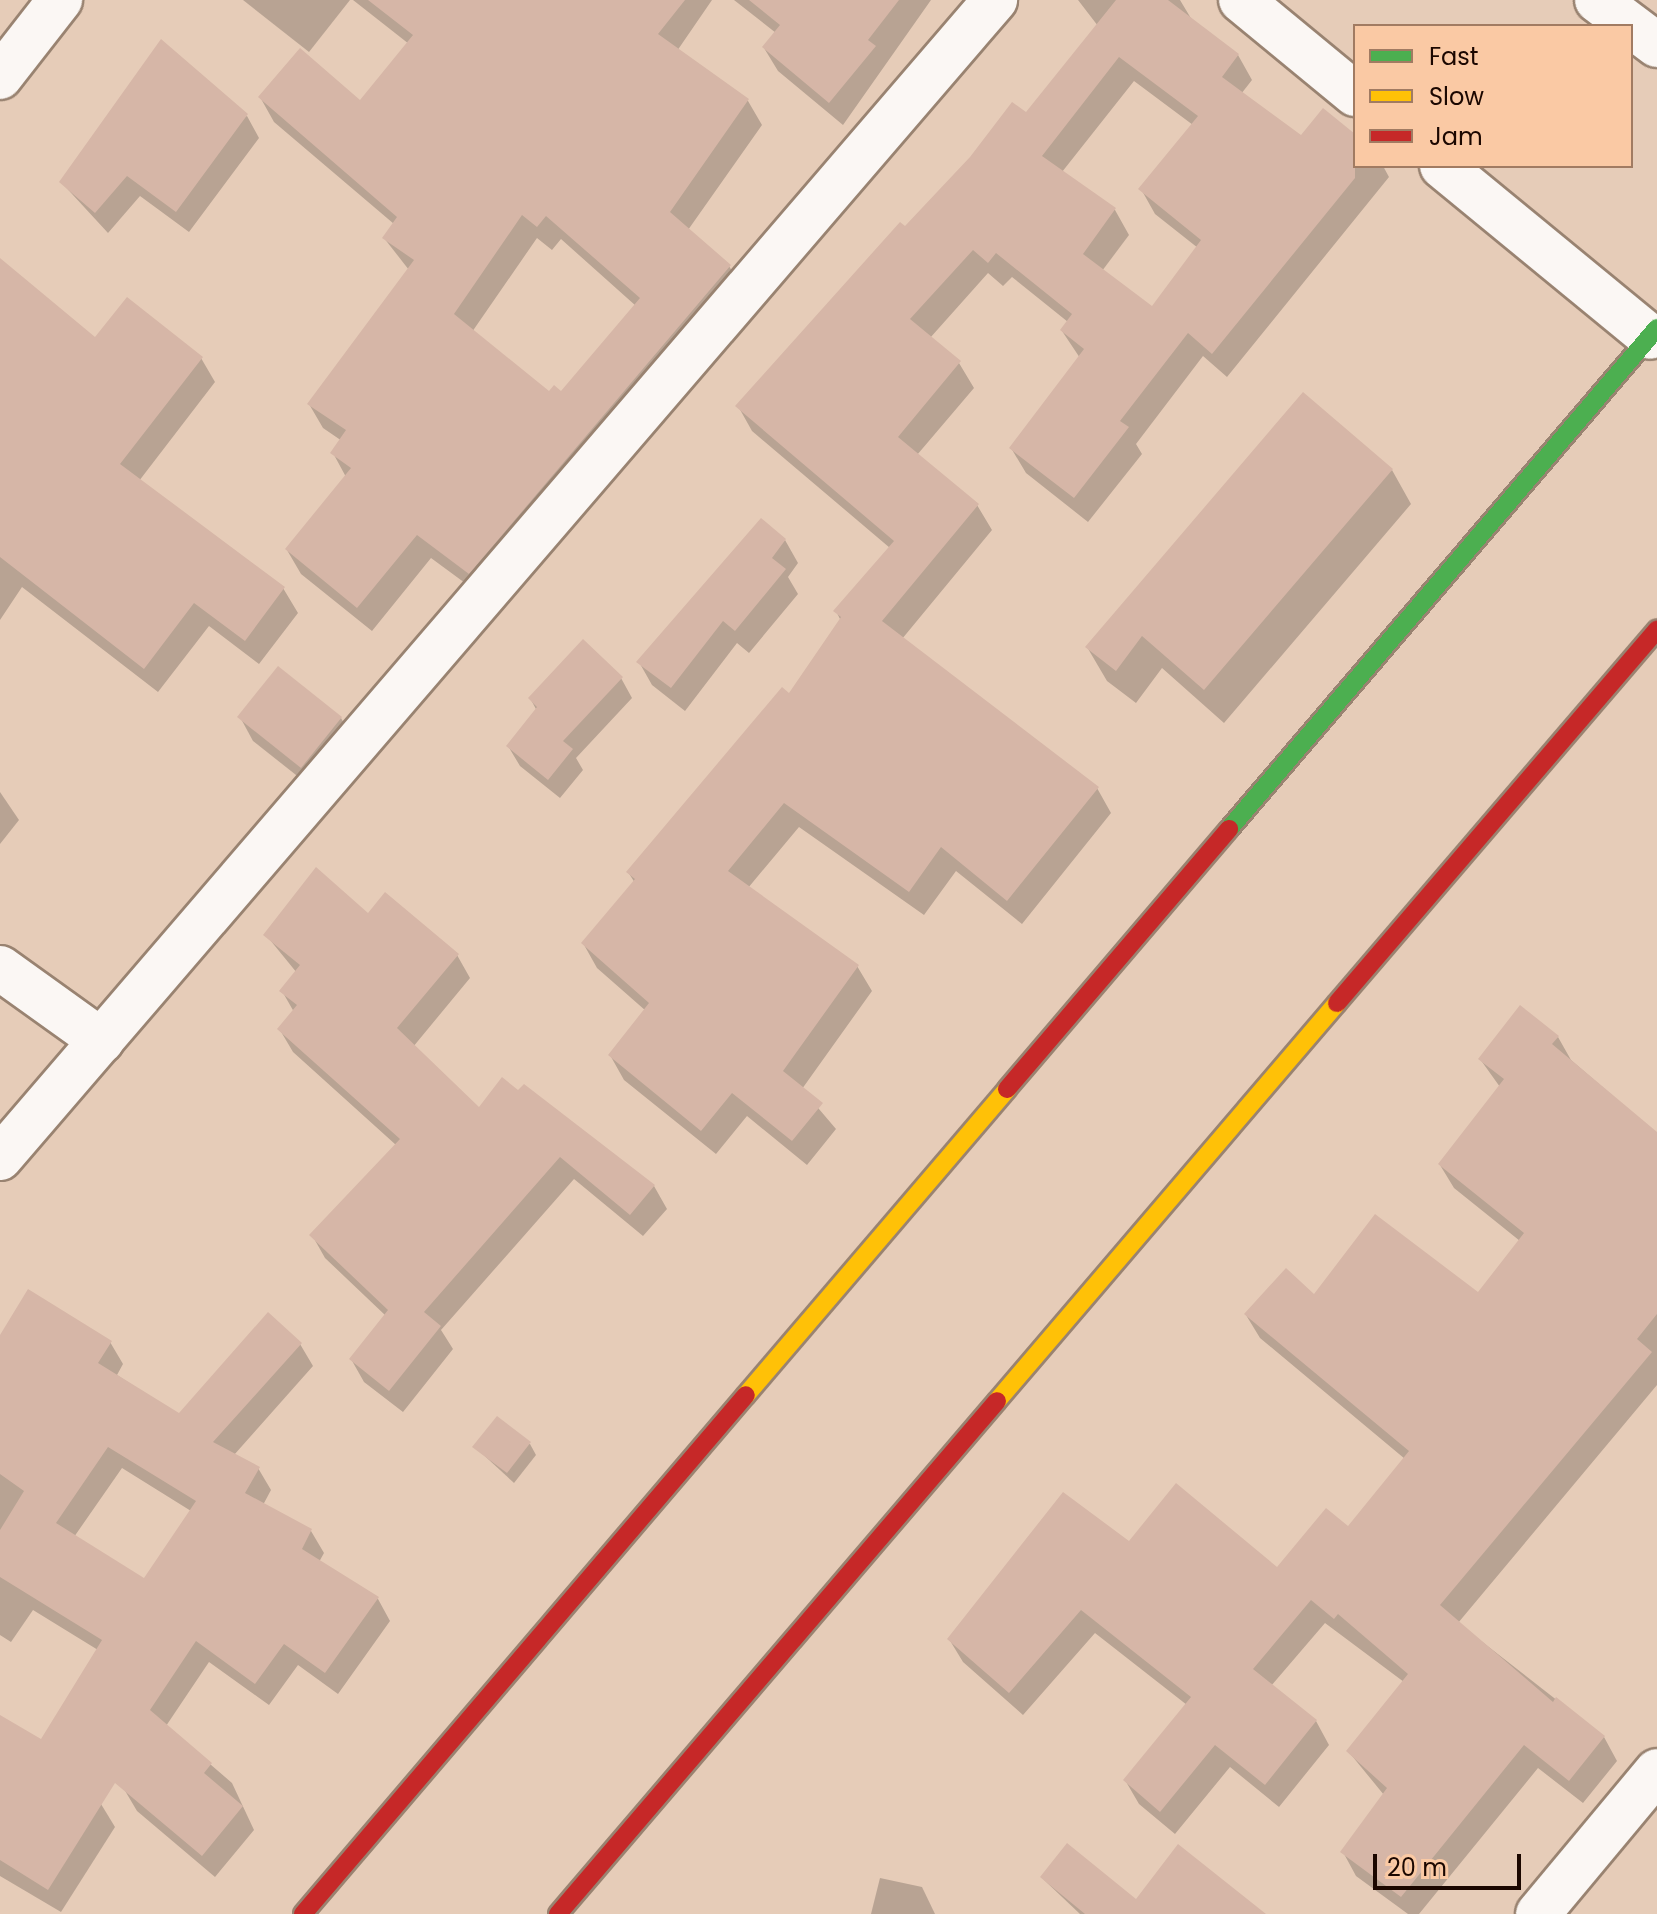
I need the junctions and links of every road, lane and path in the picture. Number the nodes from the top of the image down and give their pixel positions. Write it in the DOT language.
graph roads {
  1 [pos="60,0"];
  2 [pos="995,0"];
  3 [pos="1241,0"];
  4 [pos="1597,0"];
  5 [pos="1629,24"];
  6 [pos="1633,27"];
  7 [pos="1657,45"];
  8 [pos="0,77"];
  9 [pos="1353,92"];
  10 [pos="1445,168"];
  11 [pos="1653,333"];
  12 [pos="1657,629"];
  13 [pos="0,968"];
  14 [pos="102,1041"];
  15 [pos="0,1158"];
  16 [pos="1657,1771"];
  17 [pos="303,1914"];
  18 [pos="558,1914"];
  19 [pos="1538,1914"];
  1 -- 8 [label="street"];
  2 -- 14 [label="street"];
  3 -- 9 [label="street"];
  4 -- 5 [label="street"];
  6 -- 7 [label="street"];
  10 -- 11 [label="street"];
  11 -- 17 [label="main road"];
  12 -- 18 [label="main road"];
  13 -- 14 [label="street"];
  14 -- 15 [label="street"];
  16 -- 19 [label="street"];
}
